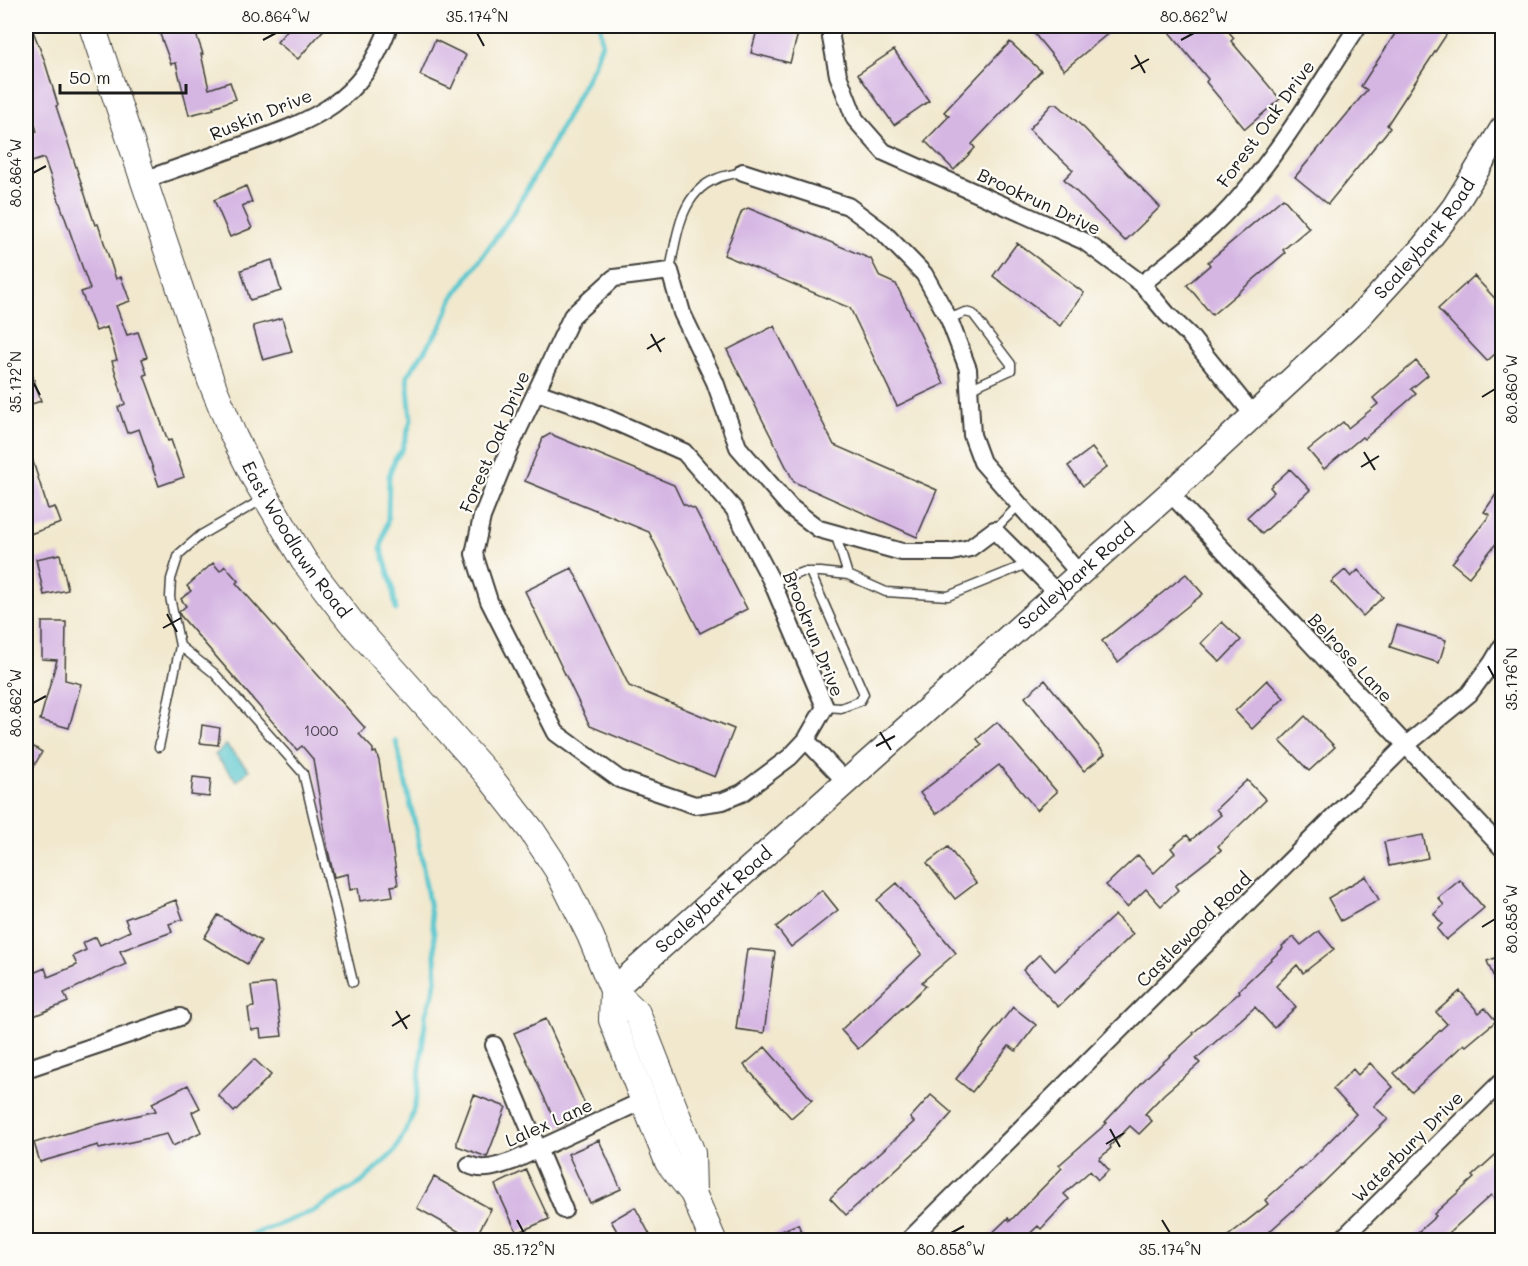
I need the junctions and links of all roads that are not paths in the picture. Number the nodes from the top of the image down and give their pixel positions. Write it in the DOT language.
graph roads {
  1 [pos="92,26"];
  2 [pos="389,26"];
  3 [pos="831,26"];
  4 [pos="1358,26"];
  5 [pos="1503,129"];
  6 [pos="743,172"];
  7 [pos="144,180"];
  8 [pos="670,271"];
  9 [pos="1143,284"];
  10 [pos="949,319"];
  11 [pos="969,388"];
  12 [pos="537,392"];
  13 [pos="1255,415"];
  14 [pos="1170,493"];
  15 [pos="265,498"];
  16 [pos="1019,505"];
  17 [pos="994,530"];
  18 [pos="835,533"];
  19 [pos="1028,564"];
  20 [pos="810,572"];
  21 [pos="1079,573"];
  22 [pos="848,574"];
  23 [pos="772,582"];
  24 [pos="1057,593"];
  25 [pos="180,646"];
  26 [pos="1503,646"];
  27 [pos="825,707"];
  28 [pos="806,740"];
  29 [pos="1405,746"];
  30 [pos="159,747"];
  31 [pos="845,782"];
  32 [pos="1503,848"];
  33 [pos="353,982"];
  34 [pos="613,990"];
  35 [pos="180,1017"];
  36 [pos="494,1045"];
  37 [pos="26,1069"];
  38 [pos="1503,1081"];
  39 [pos="642,1101"];
  40 [pos="539,1149"];
  41 [pos="470,1164"];
  42 [pos="693,1193"];
  43 [pos="564,1210"];
  44 [pos="713,1240"];
  45 [pos="909,1240"];
  46 [pos="1341,1240"];
  1 -- 7 [label="main road, East Woodlawn Road"];
  2 -- 7 [label="street, Ruskin Drive"];
  3 -- 9 [label="street, Brookrun Drive"];
  4 -- 9 [label="street, Forest Oak Drive"];
  5 -- 13 [label="street, Scaleybark Road"];
  6 -- 8 [label="lane"];
  6 -- 10 [label="street"];
  7 -- 15 [label="main road, East Woodlawn Road"];
  8 -- 12 [label="street, Forest Oak Drive"];
  8 -- 18 [label="street"];
  9 -- 13 [label="street, Brookrun Drive"];
  10 -- 11 [label="street"];
  10 -- 11 [label="lane"];
  11 -- 16 [label="street"];
  12 -- 23 [label="street, Brookrun Drive"];
  12 -- 28 [label="street, Forest Oak Drive"];
  13 -- 14 [label="street, Scaleybark Road"];
  14 -- 21 [label="street, Scaleybark Road"];
  14 -- 29 [label="street, Belrose Lane"];
  15 -- 25 [label="lane"];
  15 -- 34 [label="main road, East Woodlawn Road"];
  16 -- 17 [label="lane"];
  16 -- 21 [label="street"];
  17 -- 18 [label="street"];
  17 -- 19 [label="street"];
  18 -- 22 [label="lane"];
  19 -- 22 [label="lane"];
  19 -- 24 [label="street"];
  20 -- 22 [label="lane"];
  20 -- 23 [label="lane"];
  20 -- 27 [label="lane"];
  21 -- 24 [label="street, Scaleybark Road"];
  23 -- 27 [label="street, Brookrun Drive"];
  24 -- 31 [label="street, Scaleybark Road"];
  25 -- 30 [label="lane"];
  25 -- 33 [label="lane"];
  26 -- 29 [label="street, Castlewood Road"];
  27 -- 28 [label="street, Brookrun Drive"];
  28 -- 31 [label="street"];
  29 -- 32 [label="street, Belrose Lane"];
  29 -- 45 [label="street, Castlewood Road"];
  31 -- 34 [label="street, Scaleybark Road"];
  34 -- 39 [label="main road, East Woodlawn Road"];
  34 -- 42 [label="main road, East Woodlawn Road"];
  35 -- 37 [label="street"];
  36 -- 40 [label="street"];
  38 -- 46 [label="street, Waterbury Drive"];
  39 -- 40 [label="street, Lalex Lane"];
  39 -- 42 [label="main road, East Woodlawn Road"];
  40 -- 41 [label="street, Lalex Lane"];
  40 -- 43 [label="street"];
  42 -- 44 [label="main road, East Woodlawn Road"];
}
